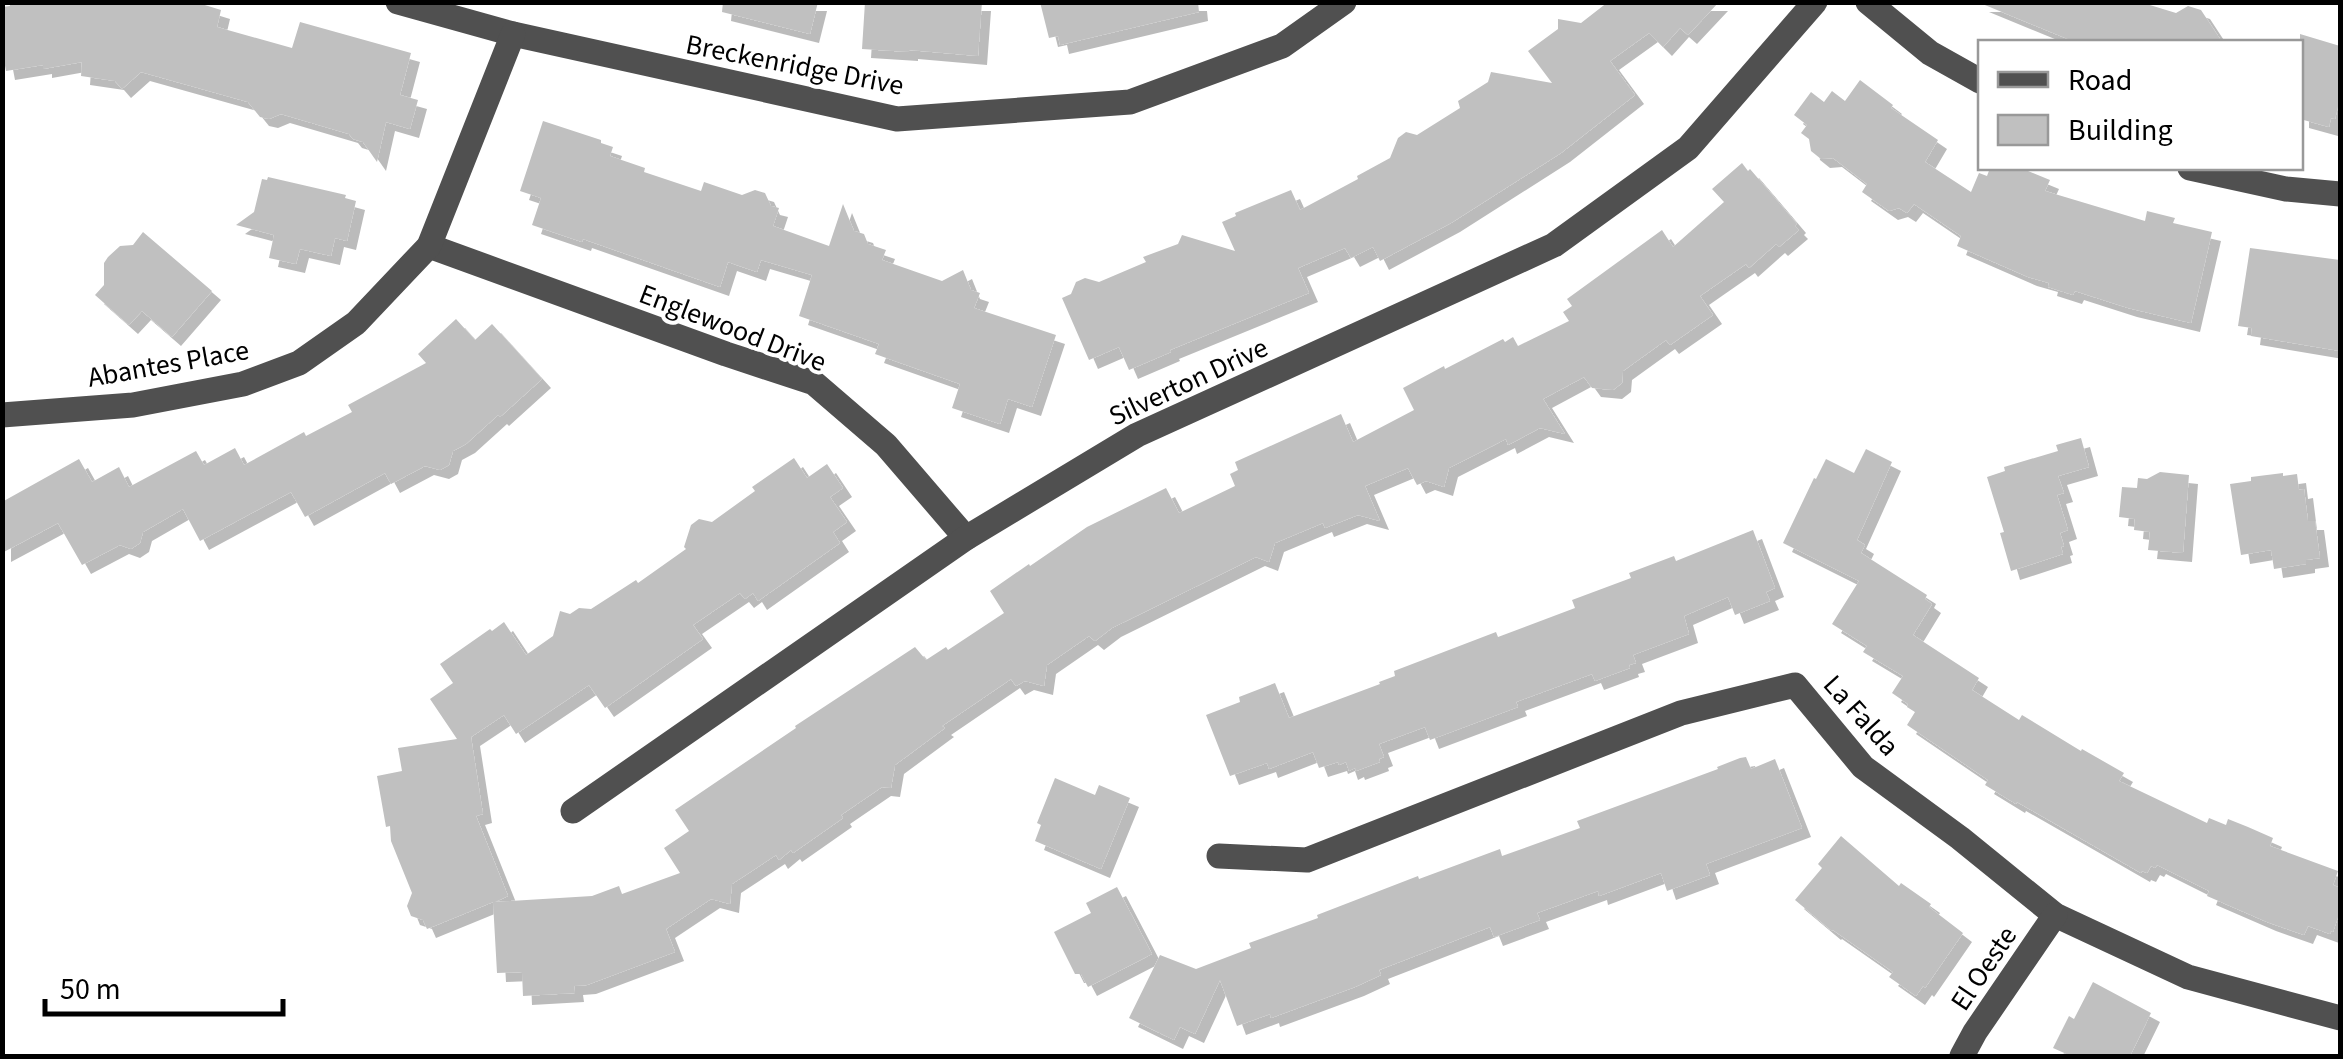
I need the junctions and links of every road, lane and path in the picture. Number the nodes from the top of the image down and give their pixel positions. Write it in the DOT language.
graph roads {
  1 [pos="398,2"];
  2 [pos="1344,2"];
  3 [pos="1815,2"];
  4 [pos="1868,2"];
  5 [pos="513,34"];
  6 [pos="1978,80"];
  7 [pos="2199,170"];
  8 [pos="2340,194"];
  9 [pos="429,246"];
  10 [pos="2,415"];
  11 [pos="966,538"];
  12 [pos="573,811"];
  13 [pos="1220,856"];
  14 [pos="2056,915"];
  15 [pos="2340,1018"];
  16 [pos="1962,1056"];
  1 -- 5 [label="street, Breckenridge Drive"];
  2 -- 5 [label="street, Breckenridge Drive"];
  3 -- 11 [label="street, Silverton Drive"];
  4 -- 6 [label="street"];
  5 -- 9 [label="street, Abantes Place"];
  7 -- 8 [label="street"];
  9 -- 10 [label="street, Abantes Place"];
  9 -- 11 [label="street, Englewood Drive"];
  11 -- 12 [label="street, Silverton Drive"];
  13 -- 14 [label="street, La Falda"];
  14 -- 15 [label="street, La Falda"];
  14 -- 16 [label="street, El Oeste"];
}
